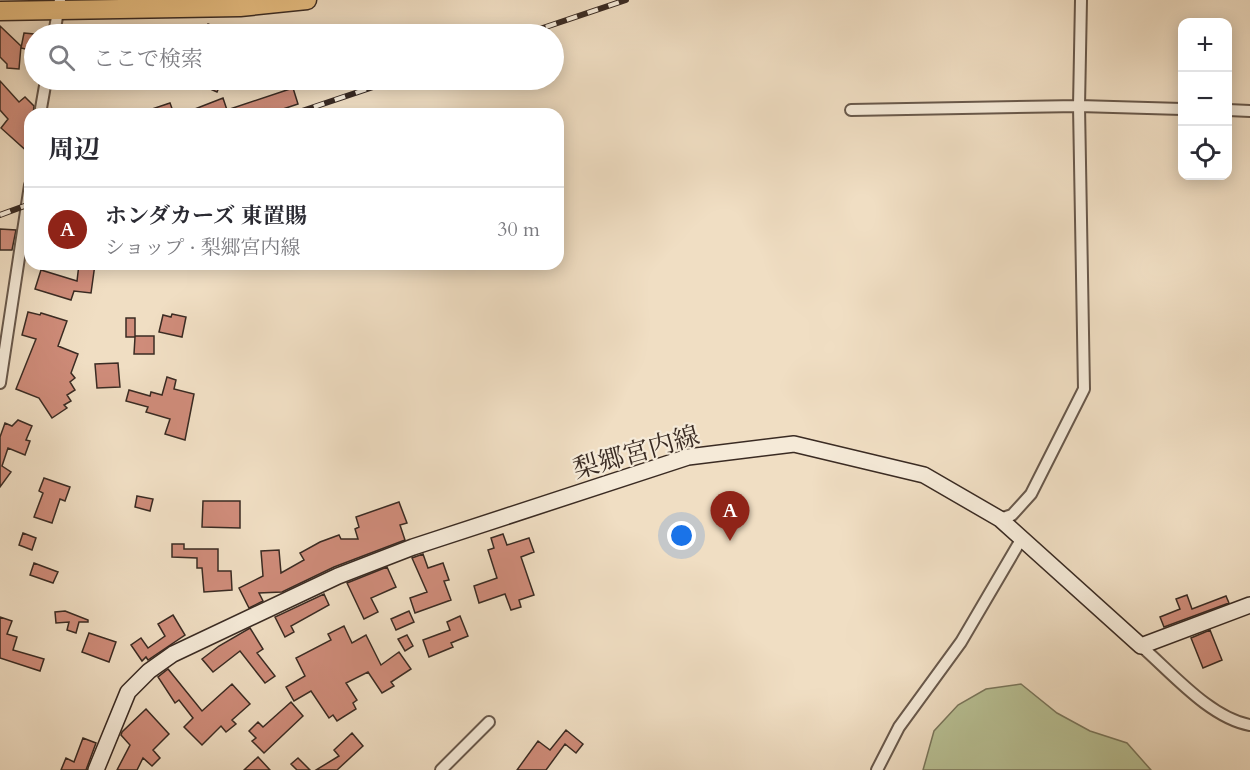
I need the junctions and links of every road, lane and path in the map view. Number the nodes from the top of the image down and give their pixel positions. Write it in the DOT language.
graph roads {
  1 [pos="307,0"];
  2 [pos="1081,0"];
  3 [pos="59,5"];
  4 [pos="0,11"];
  5 [pos="56,24"];
  6 [pos="43,90"];
  7 [pos="1079,106"];
  8 [pos="40,108"];
  9 [pos="1178,109"];
  10 [pos="851,110"];
  11 [pos="1232,110"];
  12 [pos="1250,111"];
  13 [pos="24,225"];
  14 [pos="0,383"];
  15 [pos="1000,519"];
  16 [pos="1022,538"];
  17 [pos="1250,605"];
  18 [pos="1141,646"];
  19 [pos="489,722"];
  20 [pos="1250,725"];
  21 [pos="96,770"];
  22 [pos="441,770"];
  23 [pos="877,770"];
  1 -- 3 [label="highway"];
  2 -- 7 [label="street"];
  3 -- 4 [label="highway"];
  3 -- 5 [label="street"];
  6 -- 8 [label="street"];
  7 -- 9 [label="street"];
  7 -- 10 [label="street"];
  7 -- 15 [label="street"];
  11 -- 12 [label="street"];
  13 -- 14 [label="street"];
  15 -- 16 [label="main road, 梨郷宮内線"];
  15 -- 21 [label="main road, 梨郷宮内線"];
  16 -- 18 [label="main road, 梨郷宮内線"];
  16 -- 23 [label="street"];
  17 -- 18 [label="main road"];
  18 -- 20 [label="street"];
  19 -- 22 [label="street"];
}
